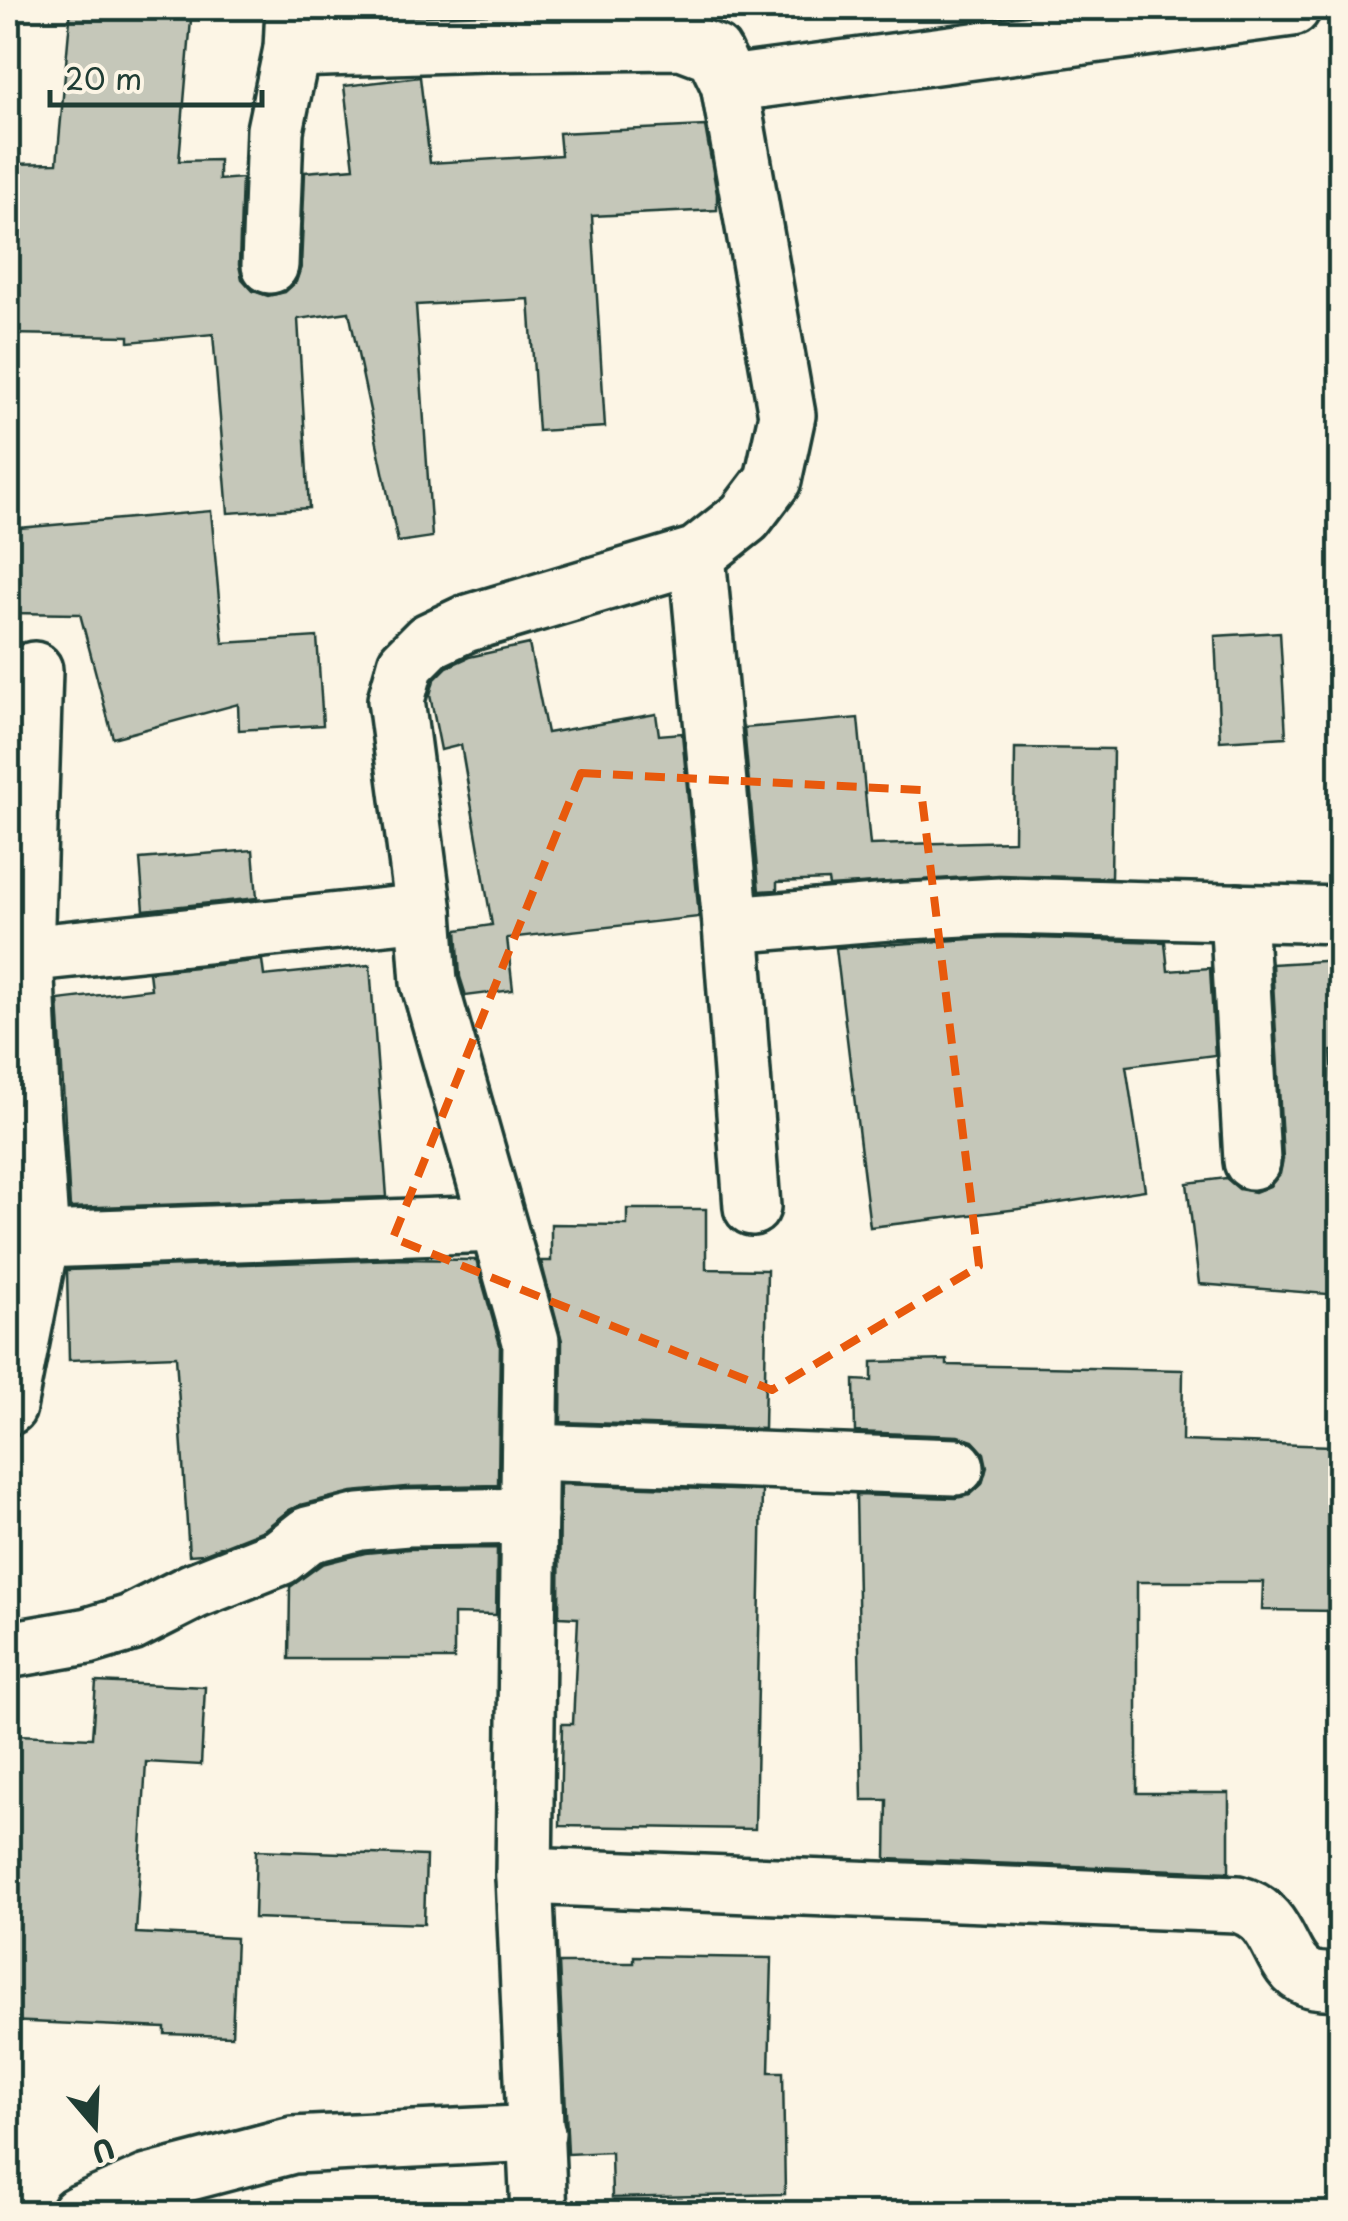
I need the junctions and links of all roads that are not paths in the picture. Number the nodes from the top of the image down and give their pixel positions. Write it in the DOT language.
graph roads {
  1 [pos="1292,8"];
  2 [pos="486,25"];
  3 [pos="293,28"];
  4 [pos="729,84"];
  5 [pos="270,266"];
  6 [pos="697,555"];
  7 [pos="34,670"];
  8 [pos="424,912"];
  9 [pos="1238,912"];
  10 [pos="1340,915"];
  11 [pos="731,925"];
  12 [pos="25,954"];
  13 [pos="1252,1161"];
  14 [pos="752,1207"];
  15 [pos="497,1224"];
  16 [pos="24,1238"];
  17 [pos="8,1407"];
  18 [pos="530,1452"];
  19 [pos="956,1467"];
  20 [pos="529,1516"];
  21 [pos="8,1650"];
  22 [pos="524,1876"];
  23 [pos="1340,1982"];
  24 [pos="537,2133"];
  25 [pos="78,2214"];
  26 [pos="539,2214"];
  1 -- 4 [label="street"];
  2 -- 3 [label="street"];
  2 -- 4 [label="street"];
  3 -- 5 [label="street"];
  4 -- 6 [label="street"];
  6 -- 8 [label="street"];
  6 -- 11 [label="street"];
  7 -- 12 [label="street"];
  8 -- 12 [label="street"];
  8 -- 15 [label="street"];
  9 -- 10 [label="street"];
  9 -- 11 [label="street"];
  9 -- 13 [label="street"];
  11 -- 14 [label="street"];
  12 -- 16 [label="street"];
  15 -- 16 [label="street"];
  15 -- 18 [label="street"];
  16 -- 17 [label="street"];
  18 -- 19 [label="street"];
  18 -- 20 [label="street"];
  20 -- 21 [label="street"];
  20 -- 22 [label="street"];
  22 -- 23 [label="street"];
  22 -- 24 [label="street"];
  24 -- 25 [label="street"];
  24 -- 26 [label="street"];
}
